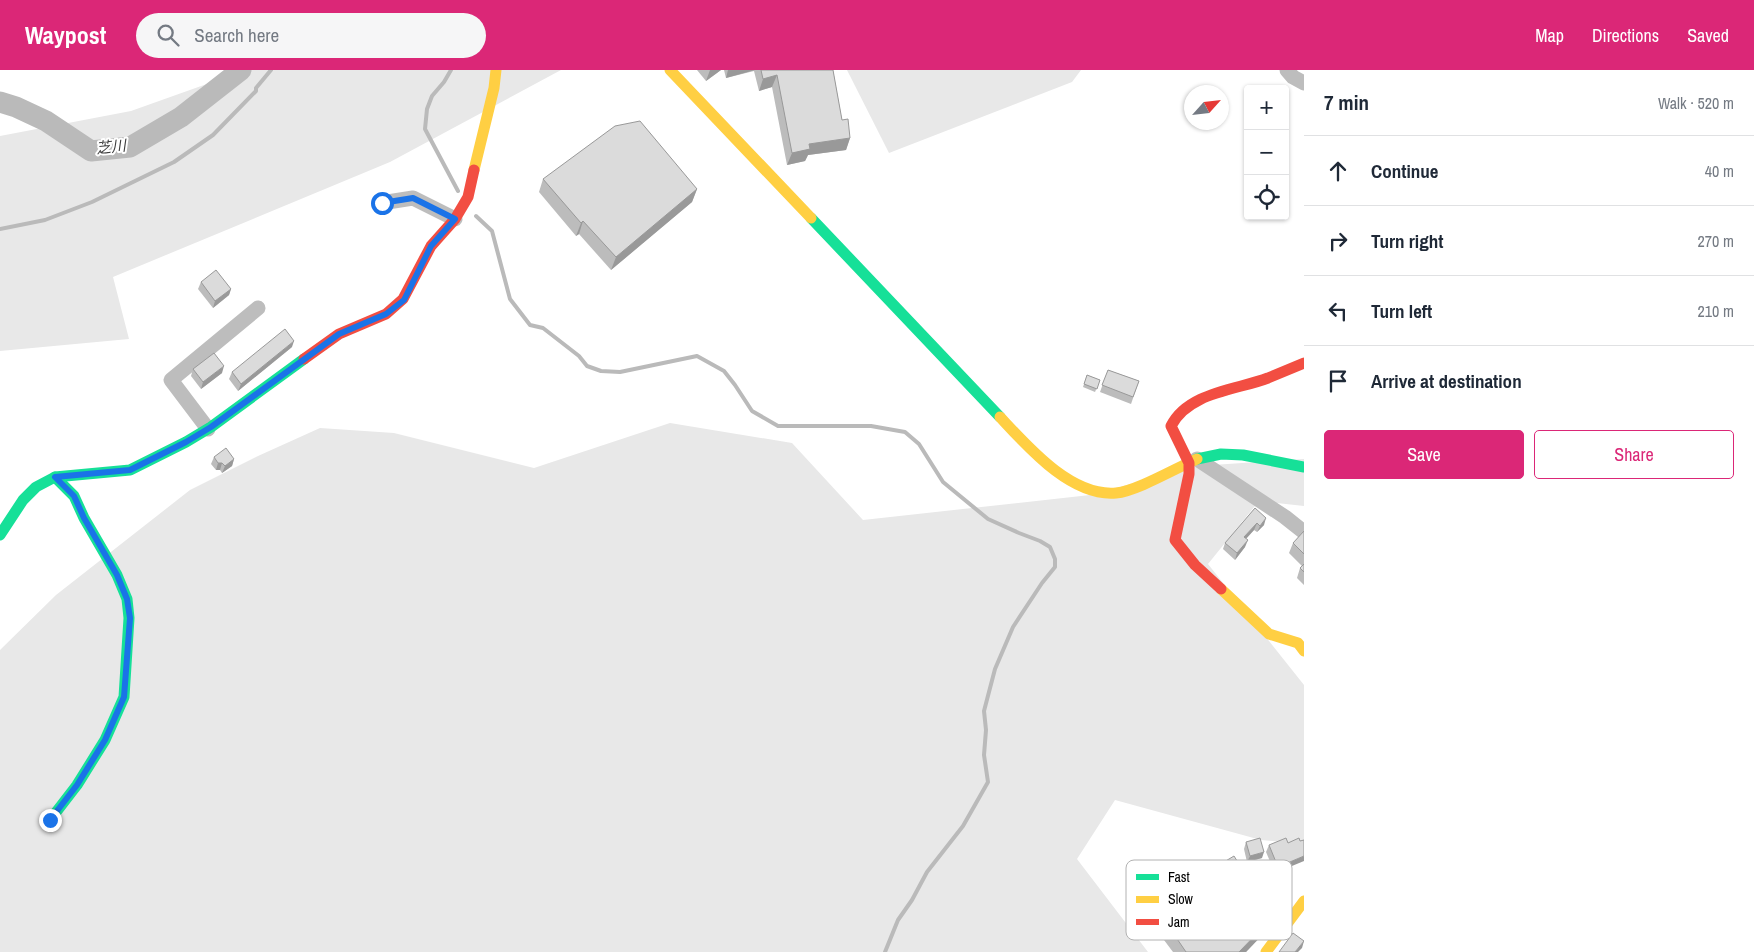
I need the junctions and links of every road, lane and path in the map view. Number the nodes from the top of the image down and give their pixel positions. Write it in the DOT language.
graph roads {
  1 [pos="496,70"];
  2 [pos="670,70"];
  3 [pos="1287,70"];
  4 [pos="1304,83"];
  5 [pos="382,203"];
  6 [pos="455,219"];
  7 [pos="258,308"];
  8 [pos="1304,363"];
  9 [pos="208,429"];
  10 [pos="1193,461"];
  11 [pos="1304,467"];
  12 [pos="55,477"];
  13 [pos="1304,532"];
  14 [pos="0,535"];
  15 [pos="1304,651"];
  16 [pos="50,820"];
  17 [pos="1304,901"];
  18 [pos="1292,917"];
  19 [pos="1275,940"];
  20 [pos="1266,952"];
  1 -- 6 [label="street"];
  2 -- 10 [label="street"];
  3 -- 4 [label="street"];
  5 -- 6 [label="street"];
  6 -- 9 [label="street"];
  7 -- 9 [label="street"];
  8 -- 10 [label="street"];
  9 -- 12 [label="street"];
  10 -- 11 [label="street"];
  10 -- 13 [label="street"];
  10 -- 15 [label="street"];
  12 -- 14 [label="street"];
  12 -- 16 [label="street"];
  17 -- 18 [label="street"];
  19 -- 20 [label="street"];
}
